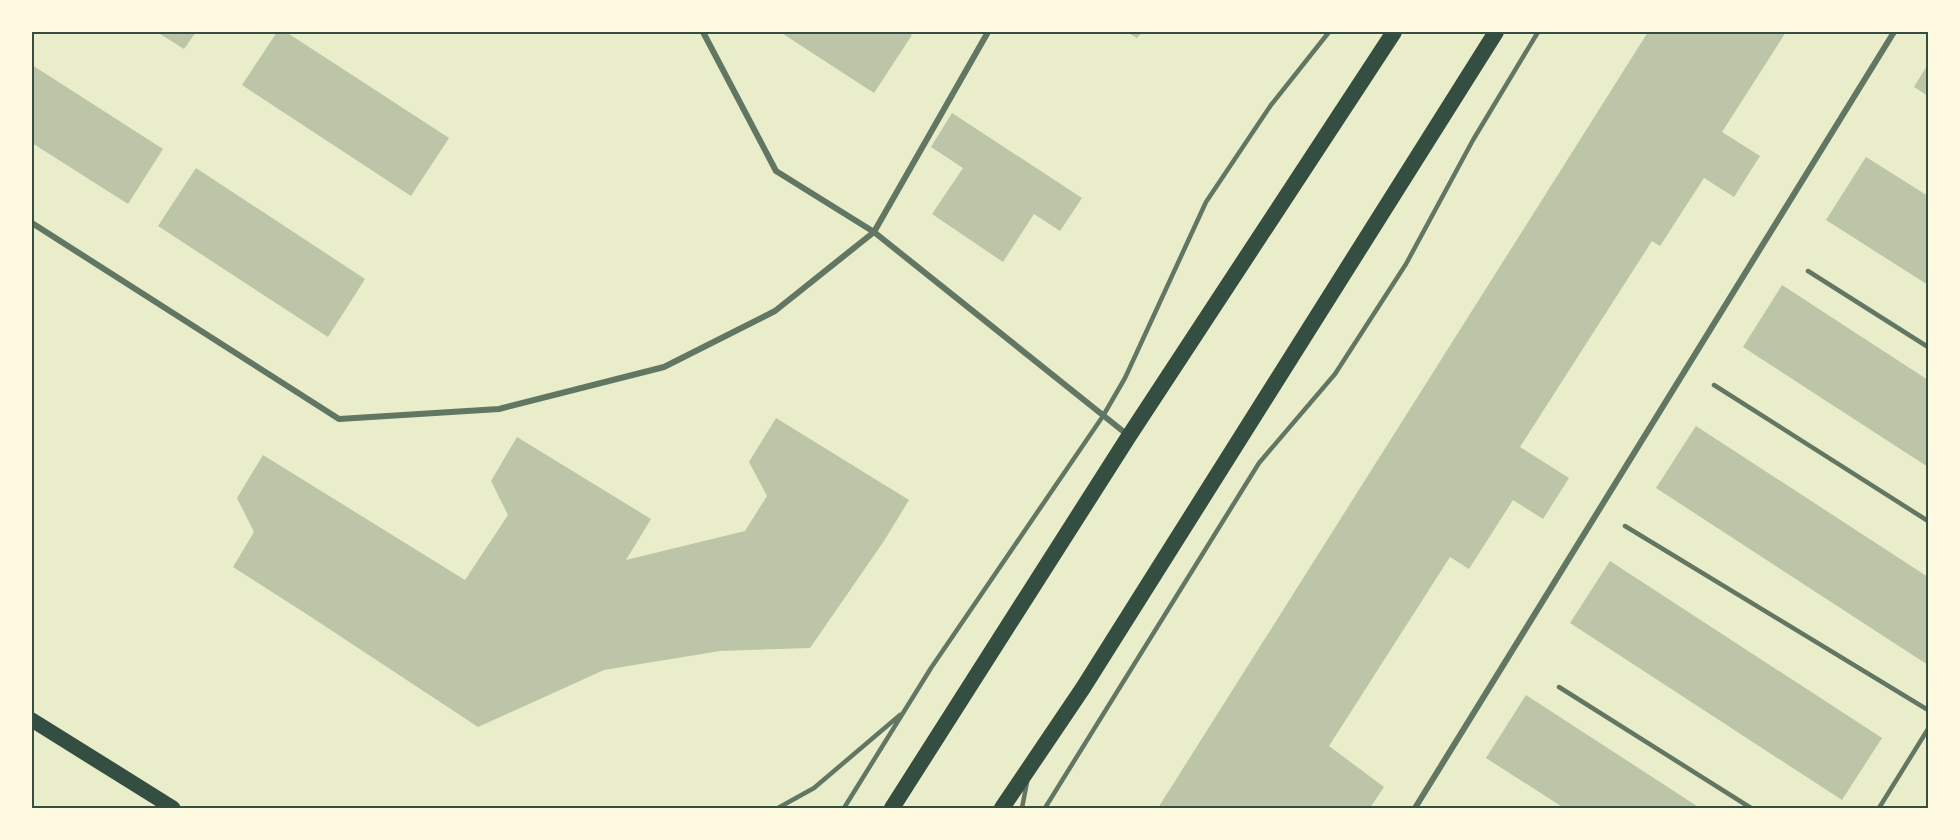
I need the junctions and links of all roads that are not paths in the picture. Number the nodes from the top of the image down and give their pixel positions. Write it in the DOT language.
graph roads {
  1 [pos="703,32"];
  2 [pos="988,32"];
  3 [pos="1329,32"];
  4 [pos="1394,32"];
  5 [pos="1496,32"];
  6 [pos="1538,32"];
  7 [pos="1894,32"];
  8 [pos="32,223"];
  9 [pos="874,232"];
  10 [pos="1808,271"];
  11 [pos="1929,347"];
  12 [pos="1714,385"];
  13 [pos="1103,416"];
  14 [pos="1129,436"];
  15 [pos="1929,521"];
  16 [pos="1625,526"];
  17 [pos="1559,687"];
  18 [pos="1929,710"];
  19 [pos="904,711"];
  20 [pos="32,720"];
  21 [pos="1929,729"];
  22 [pos="1029,765"];
  23 [pos="173,808"];
  24 [pos="778,808"];
  25 [pos="844,808"];
  26 [pos="892,808"];
  27 [pos="1002,808"];
  28 [pos="1022,808"];
  29 [pos="1045,808"];
  30 [pos="1414,808"];
  31 [pos="1751,808"];
  32 [pos="1879,808"];
  1 -- 9 [label="street"];
  2 -- 9 [label="street"];
  3 -- 13 [label="lane"];
  4 -- 14 [label="highway"];
  5 -- 22 [label="highway"];
  6 -- 29 [label="lane"];
  7 -- 30 [label="street"];
  8 -- 9 [label="street"];
  9 -- 13 [label="street"];
  10 -- 11 [label="lane"];
  12 -- 15 [label="lane"];
  13 -- 14 [label="street"];
  13 -- 19 [label="lane"];
  14 -- 26 [label="highway"];
  16 -- 18 [label="lane"];
  17 -- 31 [label="lane"];
  19 -- 24 [label="lane"];
  19 -- 25 [label="lane"];
  20 -- 23 [label="main road"];
  21 -- 32 [label="lane"];
  22 -- 27 [label="highway"];
  22 -- 28 [label="lane"];
}
